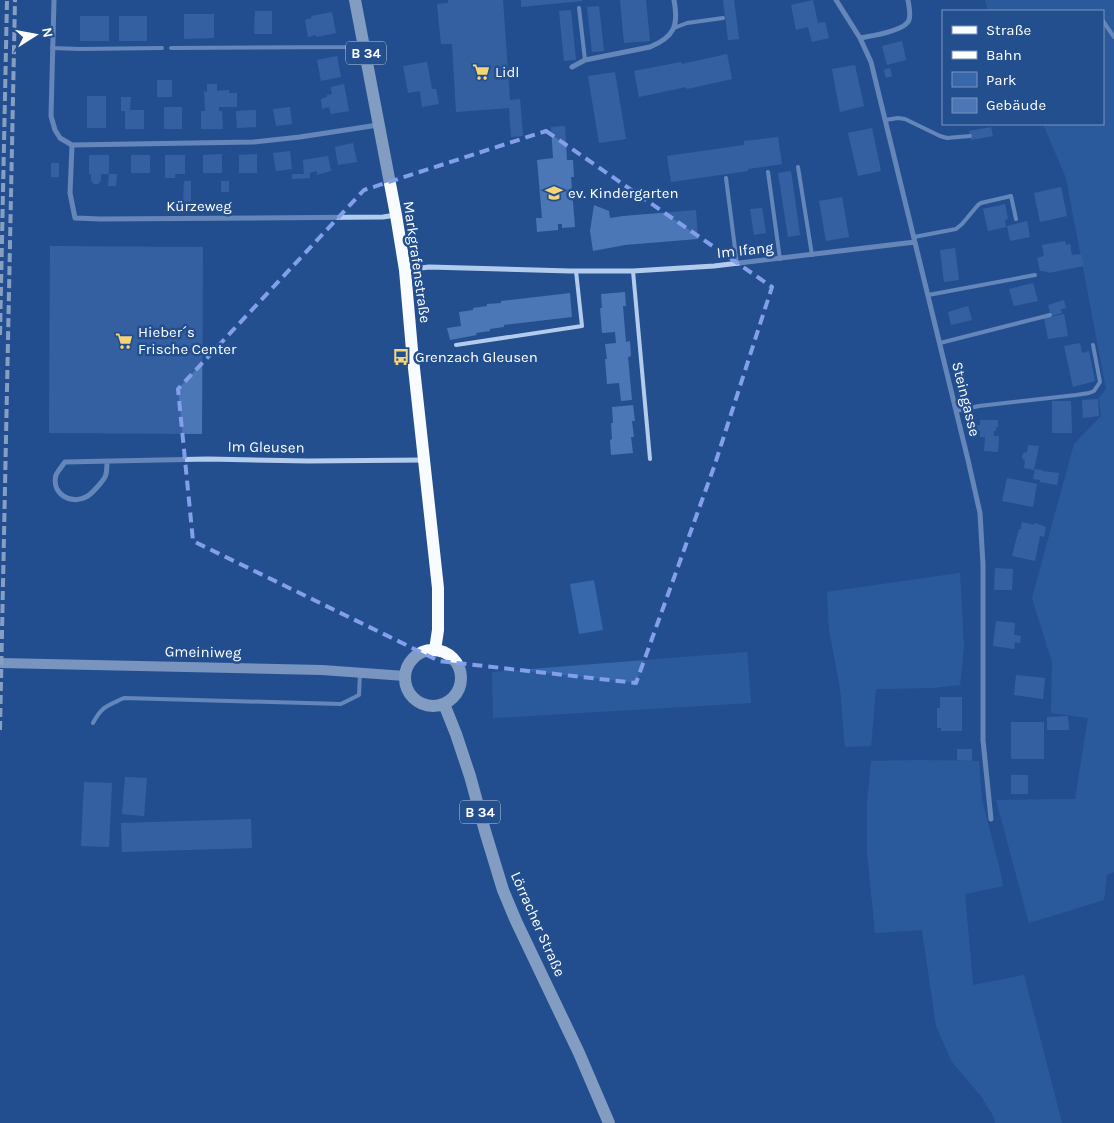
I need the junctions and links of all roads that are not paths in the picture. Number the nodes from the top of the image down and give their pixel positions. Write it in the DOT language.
graph roads {
  1 [pos="54,0"];
  2 [pos="356,0"];
  3 [pos="674,0"];
  4 [pos="836,0"];
  5 [pos="908,0"];
  6 [pos="580,8"];
  7 [pos="723,18"];
  8 [pos="1104,22"];
  9 [pos="674,28"];
  10 [pos="1114,37"];
  11 [pos="860,38"];
  12 [pos="365,46"];
  13 [pos="52,48"];
  14 [pos="162,48"];
  15 [pos="171,48"];
  16 [pos="585,60"];
  17 [pos="572,67"];
  18 [pos="885,120"];
  19 [pos="379,125"];
  20 [pos="970,136"];
  21 [pos="72,145"];
  22 [pos="798,167"];
  23 [pos="768,172"];
  24 [pos="726,178"];
  25 [pos="396,215"];
  26 [pos="1016,219"];
  27 [pos="914,239"];
  28 [pos="812,255"];
  29 [pos="780,259"];
  30 [pos="737,264"];
  31 [pos="405,270"];
  32 [pos="576,271"];
  33 [pos="633,271"];
  34 [pos="1035,275"];
  35 [pos="928,295"];
  36 [pos="1050,316"];
  37 [pos="940,343"];
  38 [pos="456,345"];
  39 [pos="1093,346"];
  40 [pos="956,411"];
  41 [pos="650,459"];
  42 [pos="424,460"];
  43 [pos="107,461"];
  44 [pos="436,650"];
  45 [pos="0,663"];
  46 [pos="360,674"];
  47 [pos="405,676"];
  48 [pos="444,704"];
  49 [pos="93,723"];
  50 [pos="991,819"];
  51 [pos="609,1123"];
  1 -- 13 [label="street"];
  2 -- 12 [label="main road, Markgrafenstraße / B 34"];
  3 -- 9 [label="street"];
  4 -- 11 [label="street, Steingasse"];
  5 -- 11 [label="street"];
  6 -- 16 [label="lane"];
  7 -- 9 [label="lane"];
  8 -- 10 [label="lane"];
  9 -- 16 [label="street"];
  11 -- 18 [label="street, Steingasse"];
  12 -- 15 [label="lane"];
  12 -- 19 [label="main road, Markgrafenstraße / B 34"];
  13 -- 14 [label="lane"];
  13 -- 21 [label="street"];
  16 -- 17 [label="street"];
  18 -- 20 [label="lane"];
  18 -- 27 [label="street, Steingasse"];
  19 -- 21 [label="street"];
  19 -- 25 [label="main road, Markgrafenstraße / B 34"];
  21 -- 25 [label="street, Kürzeweg"];
  22 -- 28 [label="lane"];
  23 -- 29 [label="lane"];
  24 -- 30 [label="lane"];
  25 -- 31 [label="main road, Markgrafenstraße / B 34"];
  26 -- 27 [label="lane"];
  27 -- 28 [label="street, Im Ifang"];
  27 -- 35 [label="street, Steingasse"];
  28 -- 29 [label="street, Im Ifang"];
  29 -- 30 [label="street, Im Ifang"];
  30 -- 33 [label="street, Im Ifang"];
  31 -- 32 [label="street, Im Ifang"];
  31 -- 42 [label="main road, Markgrafenstraße / B 34"];
  32 -- 33 [label="street, Im Ifang"];
  32 -- 38 [label="lane"];
  33 -- 41 [label="lane"];
  34 -- 35 [label="lane"];
  35 -- 37 [label="street, Steingasse"];
  36 -- 37 [label="lane"];
  37 -- 40 [label="street, Steingasse"];
  39 -- 40 [label="lane"];
  40 -- 50 [label="street, Steingasse"];
  42 -- 43 [label="street, Im Gleusen"];
  42 -- 44 [label="main road, Markgrafenstraße / B 34"];
  43 -- 43 [label="street, Im Gleusen"];
  44 -- 47 [label="main road"];
  44 -- 48 [label="main road"];
  45 -- 46 [label="street, Gmeiniweg"];
  46 -- 47 [label="street, Gmeiniweg"];
  46 -- 49 [label="lane"];
  47 -- 48 [label="main road"];
  48 -- 51 [label="main road, Lörracher Straße / B 34"];
}
